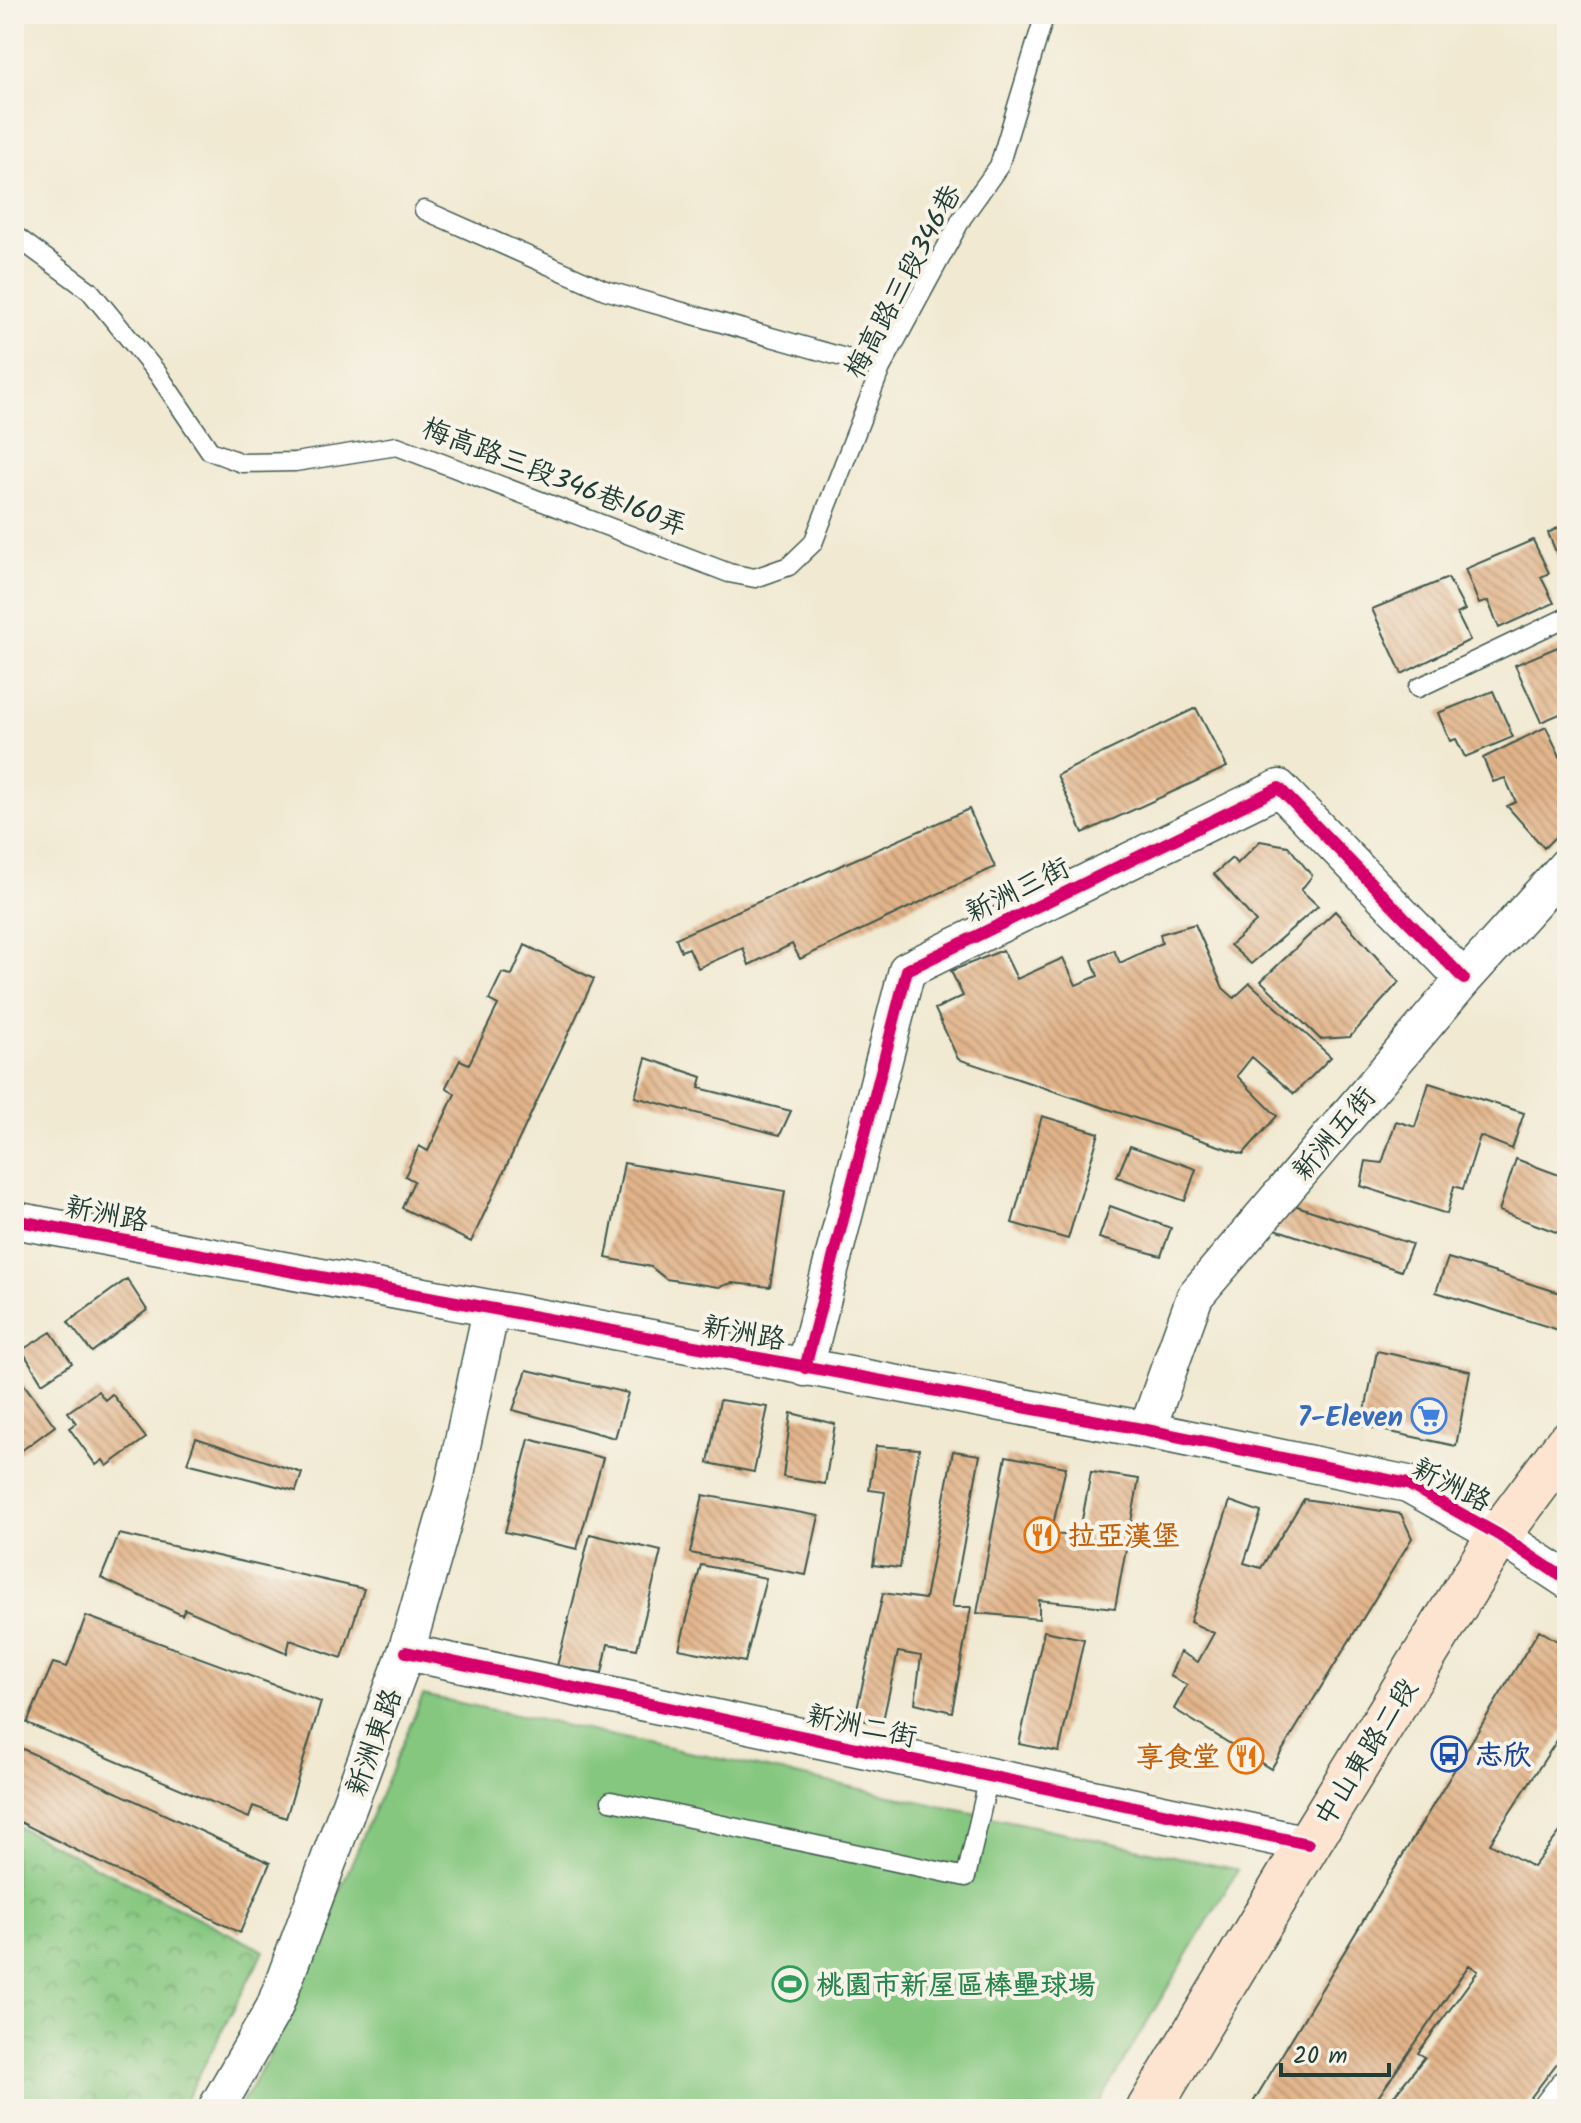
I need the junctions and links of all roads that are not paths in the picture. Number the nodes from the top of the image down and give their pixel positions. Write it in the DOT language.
graph roads {
  1 [pos="1045,14"];
  2 [pos="424,210"];
  3 [pos="14,235"];
  4 [pos="881,368"];
  5 [pos="789,566"];
  6 [pos="1567,617"];
  7 [pos="1418,688"];
  8 [pos="1567,865"];
  9 [pos="1464,979"];
  10 [pos="14,1220"];
  11 [pos="491,1310"];
  12 [pos="805,1368"];
  13 [pos="1147,1430"];
  14 [pos="1567,1444"];
  15 [pos="1499,1535"];
  16 [pos="1567,1580"];
  17 [pos="406,1652"];
  18 [pos="989,1777"];
  19 [pos="611,1801"];
  20 [pos="1308,1844"];
  21 [pos="1567,2088"];
  22 [pos="216,2109"];
  23 [pos="1149,2109"];
  24 [pos="1551,2109"];
  1 -- 4 [label="lane, 梅高路三段346巷"];
  2 -- 4 [label="lane"];
  3 -- 5 [label="lane, 梅高路三段346巷160弄"];
  4 -- 5 [label="lane, 梅高路三段346巷"];
  6 -- 7 [label="lane"];
  8 -- 9 [label="street, 新洲五街"];
  9 -- 12 [label="street, 新洲三街"];
  9 -- 13 [label="street, 新洲五街"];
  10 -- 11 [label="street, 新洲路"];
  11 -- 12 [label="street, 新洲路"];
  11 -- 17 [label="street, 新洲東路"];
  12 -- 13 [label="street, 新洲路"];
  13 -- 15 [label="street, 新洲路"];
  14 -- 15 [label="main road, 中山東路二段"];
  15 -- 16 [label="street, 新洲路"];
  15 -- 20 [label="main road, 中山東路二段"];
  17 -- 18 [label="street, 新洲二街"];
  17 -- 22 [label="street, 新洲東路"];
  18 -- 19 [label="lane"];
  18 -- 20 [label="street, 新洲二街"];
  20 -- 23 [label="main road, 中山東路二段"];
  21 -- 24 [label="street"];
}
